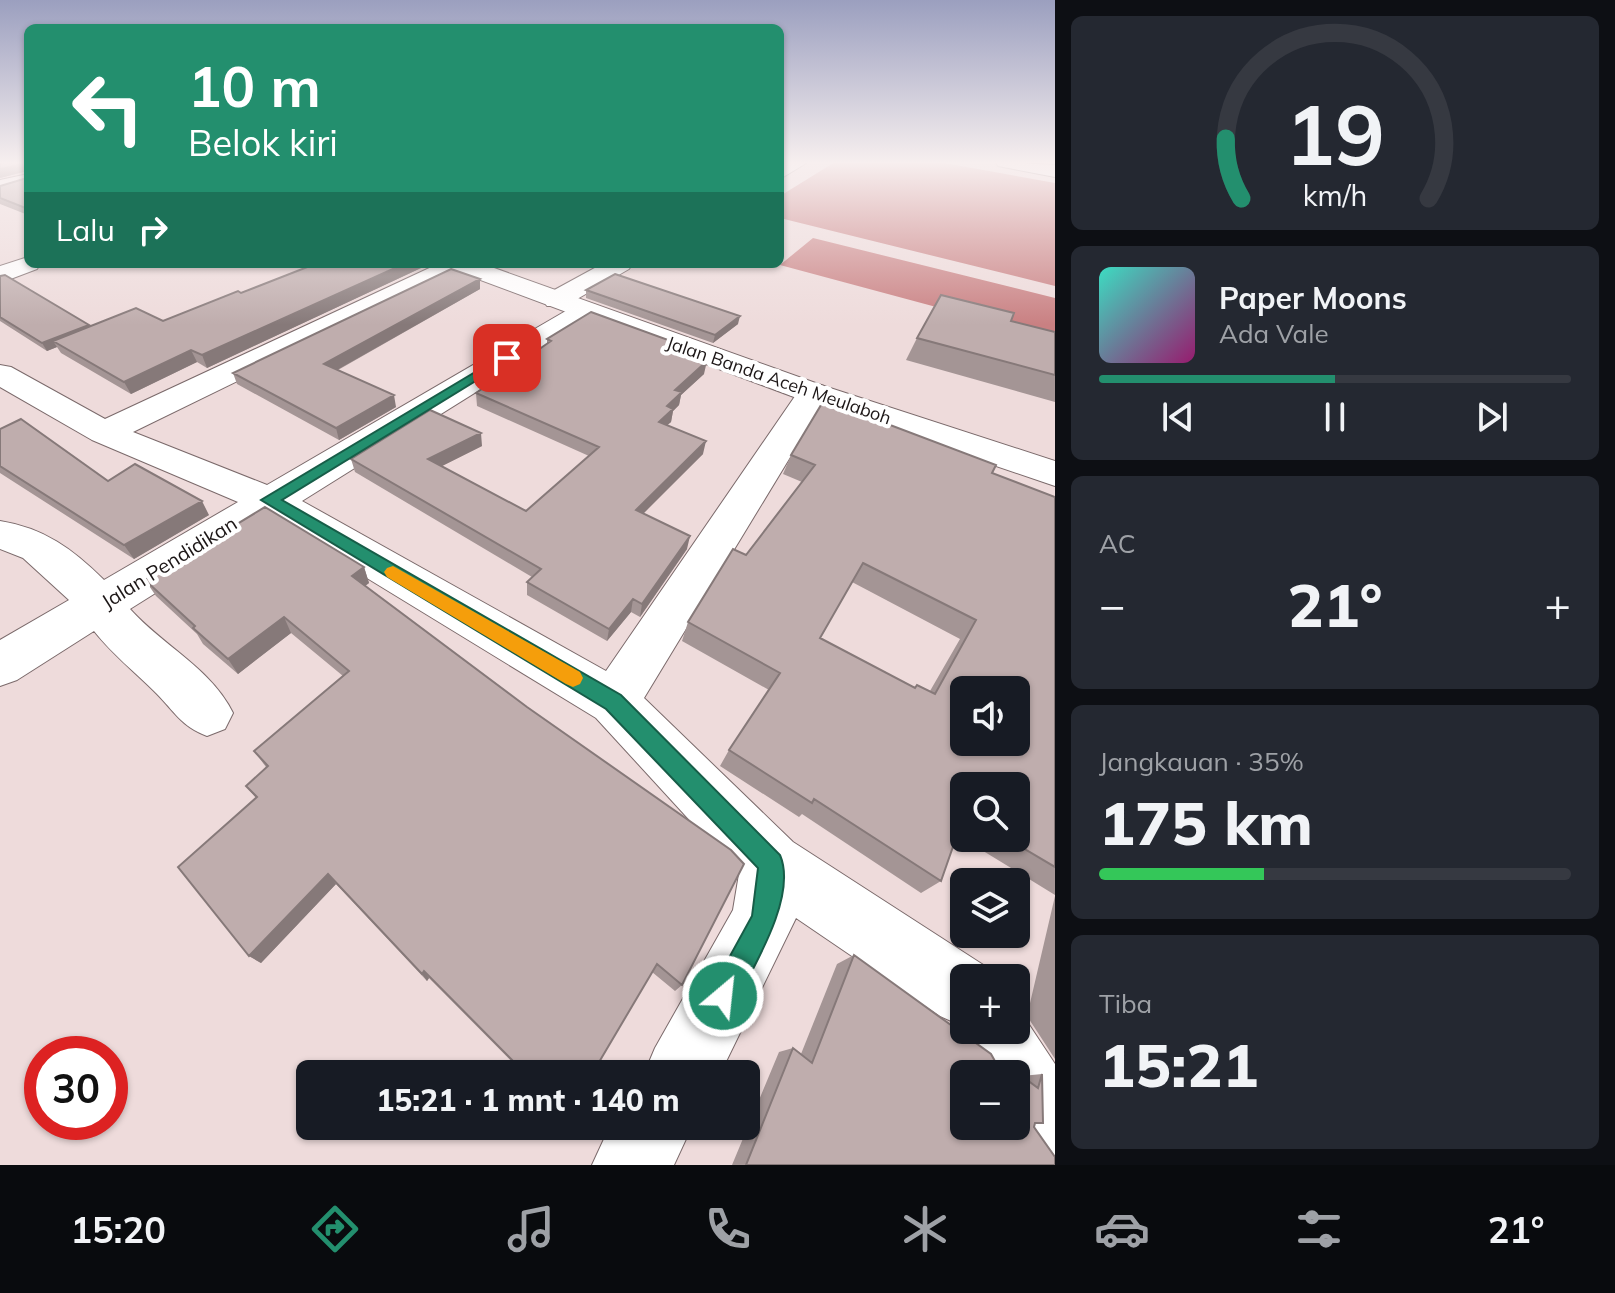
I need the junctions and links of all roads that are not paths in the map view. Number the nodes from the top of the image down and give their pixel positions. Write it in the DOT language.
graph roads {
  1 [pos="24,265"];
  2 [pos="451,268"];
  3 [pos="470,268"];
  4 [pos="615,268"];
  5 [pos="1,273"];
  6 [pos="571,306"];
  7 [pos="0,374"];
  8 [pos="813,393"];
  9 [pos="104,433"];
  10 [pos="1055,474"];
  11 [pos="269,500"];
  12 [pos="0,535"];
  13 [pos="100,604"];
  14 [pos="0,665"];
  15 [pos="614,702"];
  16 [pos="207,713"];
  17 [pos="771,864"];
  18 [pos="950,983"];
  19 [pos="1000,1044"];
  20 [pos="688,1060"];
  21 [pos="1055,1133"];
  22 [pos="645,1140"];
  23 [pos="632,1165"];
  1 -- 5 [label="main road"];
  2 -- 9 [label="main road"];
  3 -- 6 [label="main road, Jalan Banda Aceh Meulaboh"];
  4 -- 6 [label="main road, Jalan Pendidikan"];
  6 -- 8 [label="main road, Jalan Banda Aceh Meulaboh"];
  6 -- 11 [label="main road, Jalan Pendidikan"];
  7 -- 9 [label="main road"];
  8 -- 10 [label="main road, Jalan Banda Aceh Meulaboh"];
  8 -- 15 [label="main road"];
  9 -- 11 [label="main road"];
  11 -- 13 [label="main road, Jalan Pendidikan"];
  11 -- 15 [label="main road"];
  12 -- 13 [label="main road"];
  13 -- 14 [label="main road, Jalan Pendidikan"];
  13 -- 16 [label="main road"];
  15 -- 17 [label="main road"];
  17 -- 18 [label="main road"];
  17 -- 20 [label="main road"];
  19 -- 21 [label="main road"];
  22 -- 23 [label="main road"];
}
